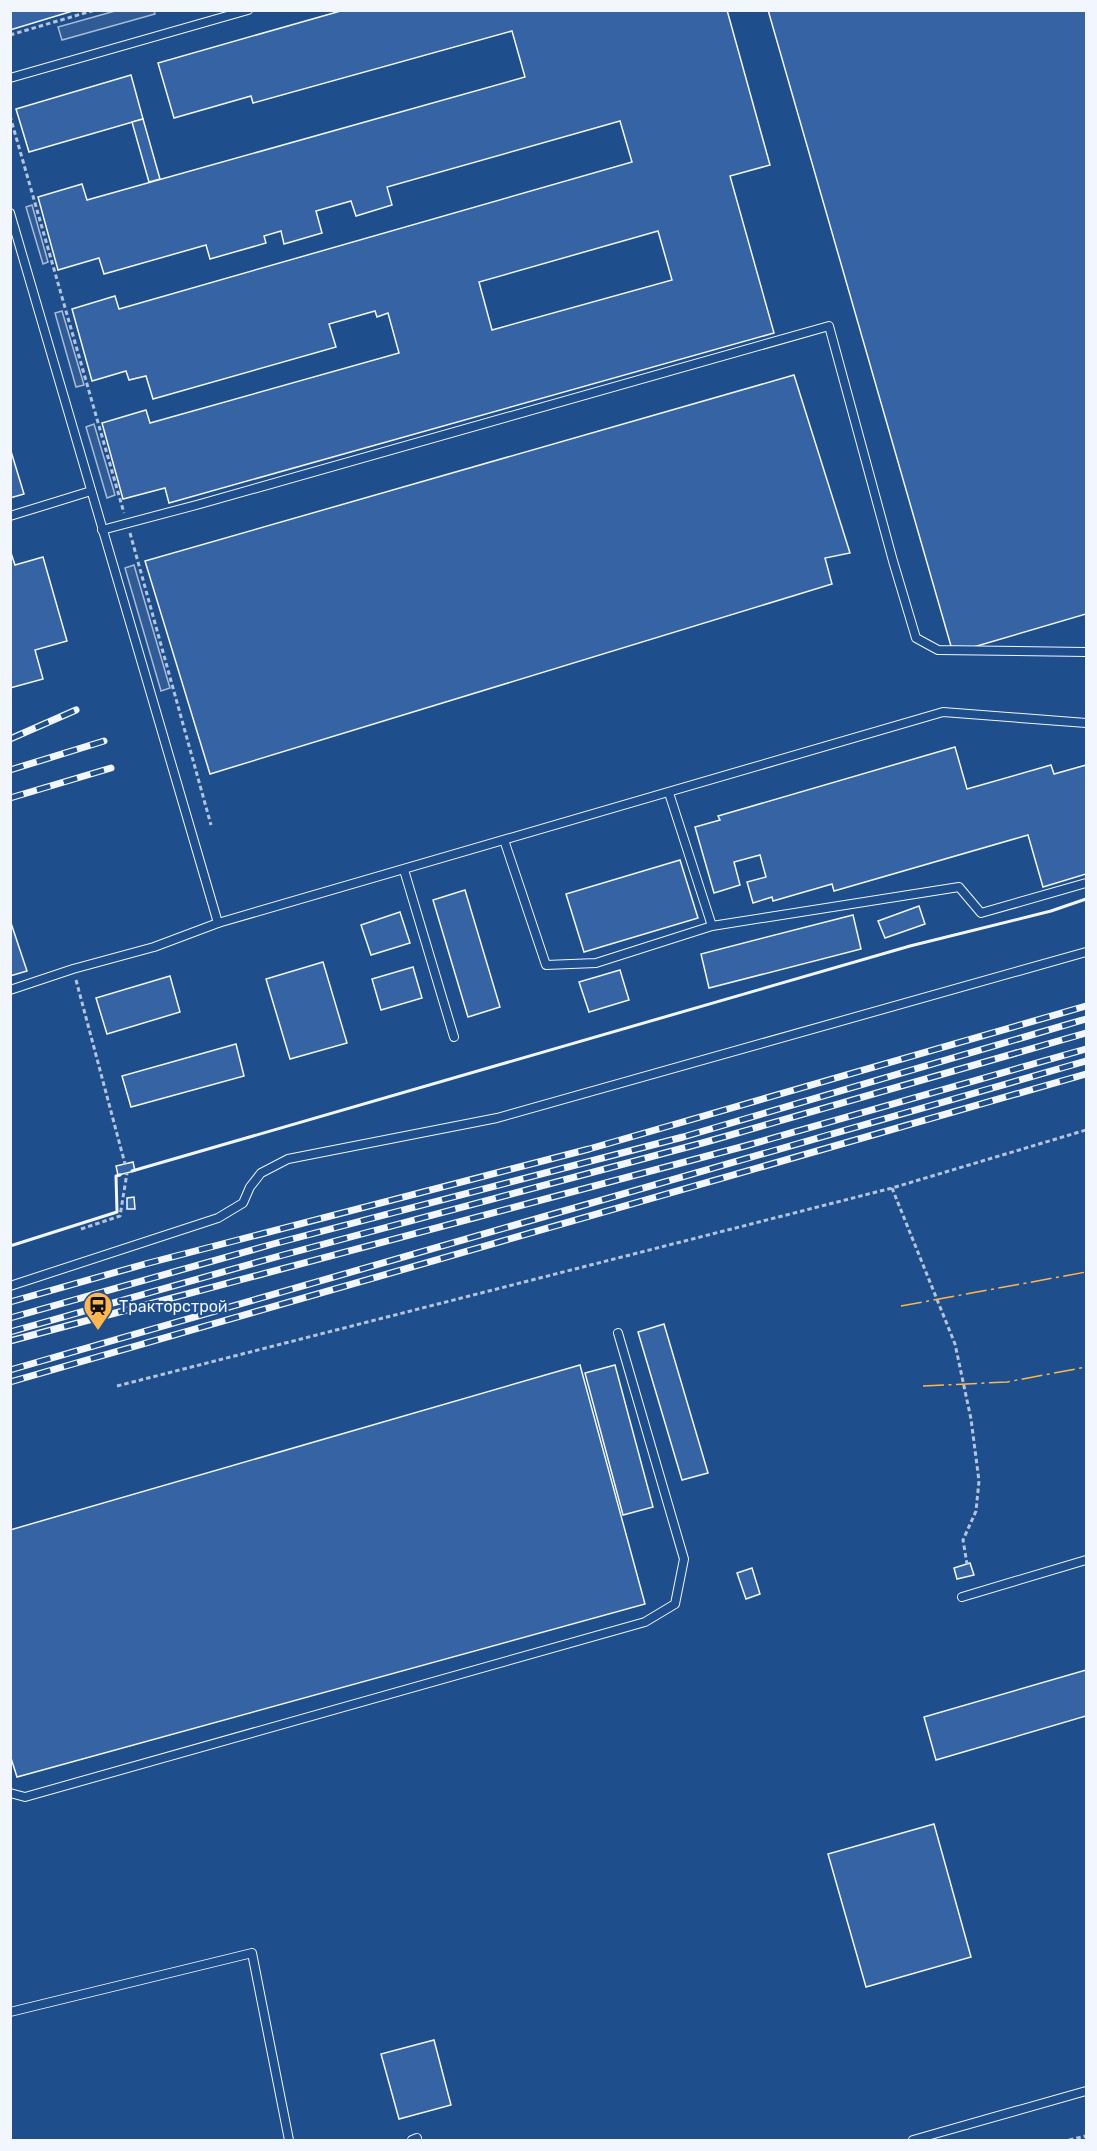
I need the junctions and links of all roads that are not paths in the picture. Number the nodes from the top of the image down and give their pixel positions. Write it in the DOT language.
graph roads {
  1 [pos="248,10"];
  2 [pos="10,78"];
  3 [pos="10,213"];
  4 [pos="91,491"];
  5 [pos="10,516"];
  6 [pos="102,530"];
  7 [pos="1086,652"];
  8 [pos="1086,723"];
  9 [pos="669,793"];
  10 [pos="504,840"];
  11 [pos="404,870"];
  12 [pos="1086,883"];
  13 [pos="218,923"];
  14 [pos="712,926"];
  15 [pos="1086,952"];
  16 [pos="10,990"];
  17 [pos="454,1037"];
  18 [pos="10,1286"];
  19 [pos="618,1333"];
  20 [pos="1086,1560"];
  21 [pos="962,1597"];
  22 [pos="10,1792"];
  23 [pos="10,2012"];
  24 [pos="1086,2091"];
  25 [pos="289,2140"];
  26 [pos="913,2140"];
  1 -- 2 [label="lane"];
  3 -- 4 [label="lane"];
  4 -- 5 [label="lane"];
  4 -- 6 [label="lane"];
  6 -- 7 [label="lane"];
  6 -- 13 [label="lane"];
  8 -- 9 [label="lane"];
  9 -- 10 [label="lane"];
  9 -- 14 [label="lane"];
  10 -- 11 [label="lane"];
  10 -- 14 [label="lane"];
  11 -- 13 [label="lane"];
  11 -- 17 [label="lane"];
  12 -- 14 [label="lane"];
  13 -- 16 [label="lane"];
  15 -- 18 [label="lane"];
  19 -- 22 [label="lane"];
  20 -- 21 [label="lane"];
  23 -- 25 [label="lane"];
  24 -- 26 [label="lane"];
}
